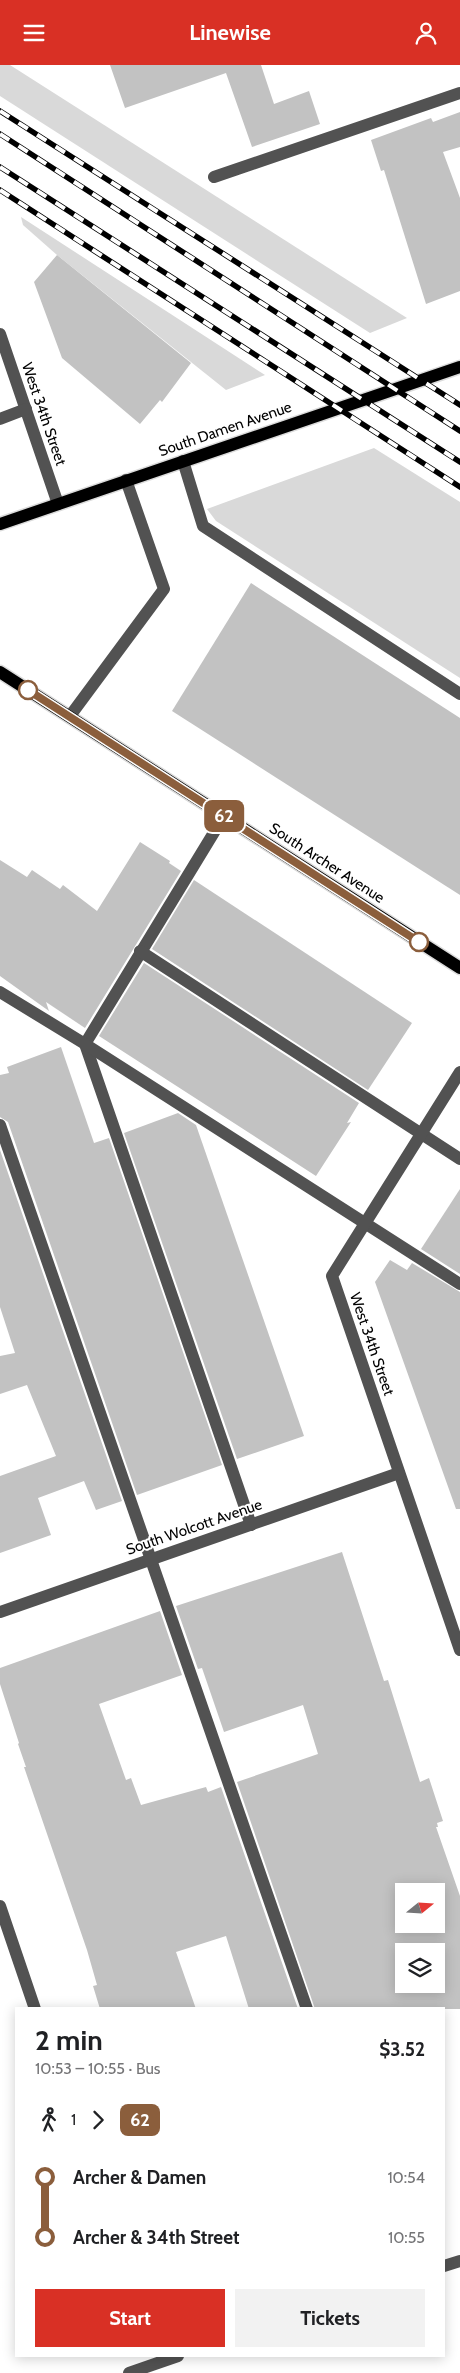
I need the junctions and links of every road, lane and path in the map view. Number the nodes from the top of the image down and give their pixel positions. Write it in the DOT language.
graph roads {
  1 [pos="460,93"];
  2 [pos="214,177"];
  3 [pos="0,334"];
  4 [pos="460,367"];
  5 [pos="26,409"];
  6 [pos="0,419"];
  7 [pos="183,461"];
  8 [pos="126,480"];
  9 [pos="58,504"];
  10 [pos="0,524"];
  11 [pos="0,672"];
  12 [pos="460,694"];
  13 [pos="70,717"];
  14 [pos="224,816"];
  15 [pos="140,951"];
  16 [pos="460,968"];
  17 [pos="0,992"];
  18 [pos="85,1044"];
  19 [pos="460,1072"];
  20 [pos="0,1125"];
  21 [pos="421,1134"];
  22 [pos="460,1159"];
  23 [pos="365,1224"];
  24 [pos="460,1284"];
  25 [pos="400,1473"];
  26 [pos="251,1525"];
  27 [pos="151,1560"];
  28 [pos="0,1612"];
  29 [pos="460,1650"];
  30 [pos="0,1906"];
  31 [pos="34,2007"];
  32 [pos="306,2007"];
  33 [pos="460,2261"];
  34 [pos="445,2266"];
  35 [pos="175,2357"];
  36 [pos="154,2365"];
  37 [pos="129,2373"];
  1 -- 2 [label="street"];
  3 -- 5 [label="street, West 34th Street"];
  4 -- 7 [label="main road, South Damen Avenue"];
  5 -- 6 [label="street"];
  5 -- 9 [label="street, West 34th Street"];
  7 -- 8 [label="main road, South Damen Avenue"];
  7 -- 12 [label="street"];
  8 -- 9 [label="main road, South Damen Avenue"];
  8 -- 13 [label="street"];
  9 -- 10 [label="main road, South Damen Avenue"];
  11 -- 13 [label="main road, South Archer Avenue"];
  13 -- 14 [label="main road, South Archer Avenue"];
  14 -- 15 [label="street"];
  14 -- 16 [label="main road, South Archer Avenue"];
  15 -- 18 [label="street"];
  15 -- 21 [label="street"];
  17 -- 18 [label="street"];
  18 -- 23 [label="street"];
  18 -- 26 [label="street"];
  19 -- 21 [label="street, West 34th Street"];
  20 -- 27 [label="street"];
  21 -- 22 [label="street"];
  21 -- 23 [label="street, West 34th Street"];
  23 -- 24 [label="street"];
  23 -- 25 [label="street, West 34th Street"];
  25 -- 26 [label="street, South Wolcott Avenue"];
  25 -- 29 [label="street, West 34th Street"];
  26 -- 27 [label="street, South Wolcott Avenue"];
  27 -- 28 [label="street, South Wolcott Avenue"];
  27 -- 32 [label="street"];
  30 -- 31 [label="street"];
  33 -- 34 [label="street"];
  35 -- 36 [label="street"];
  36 -- 37 [label="street"];
}
